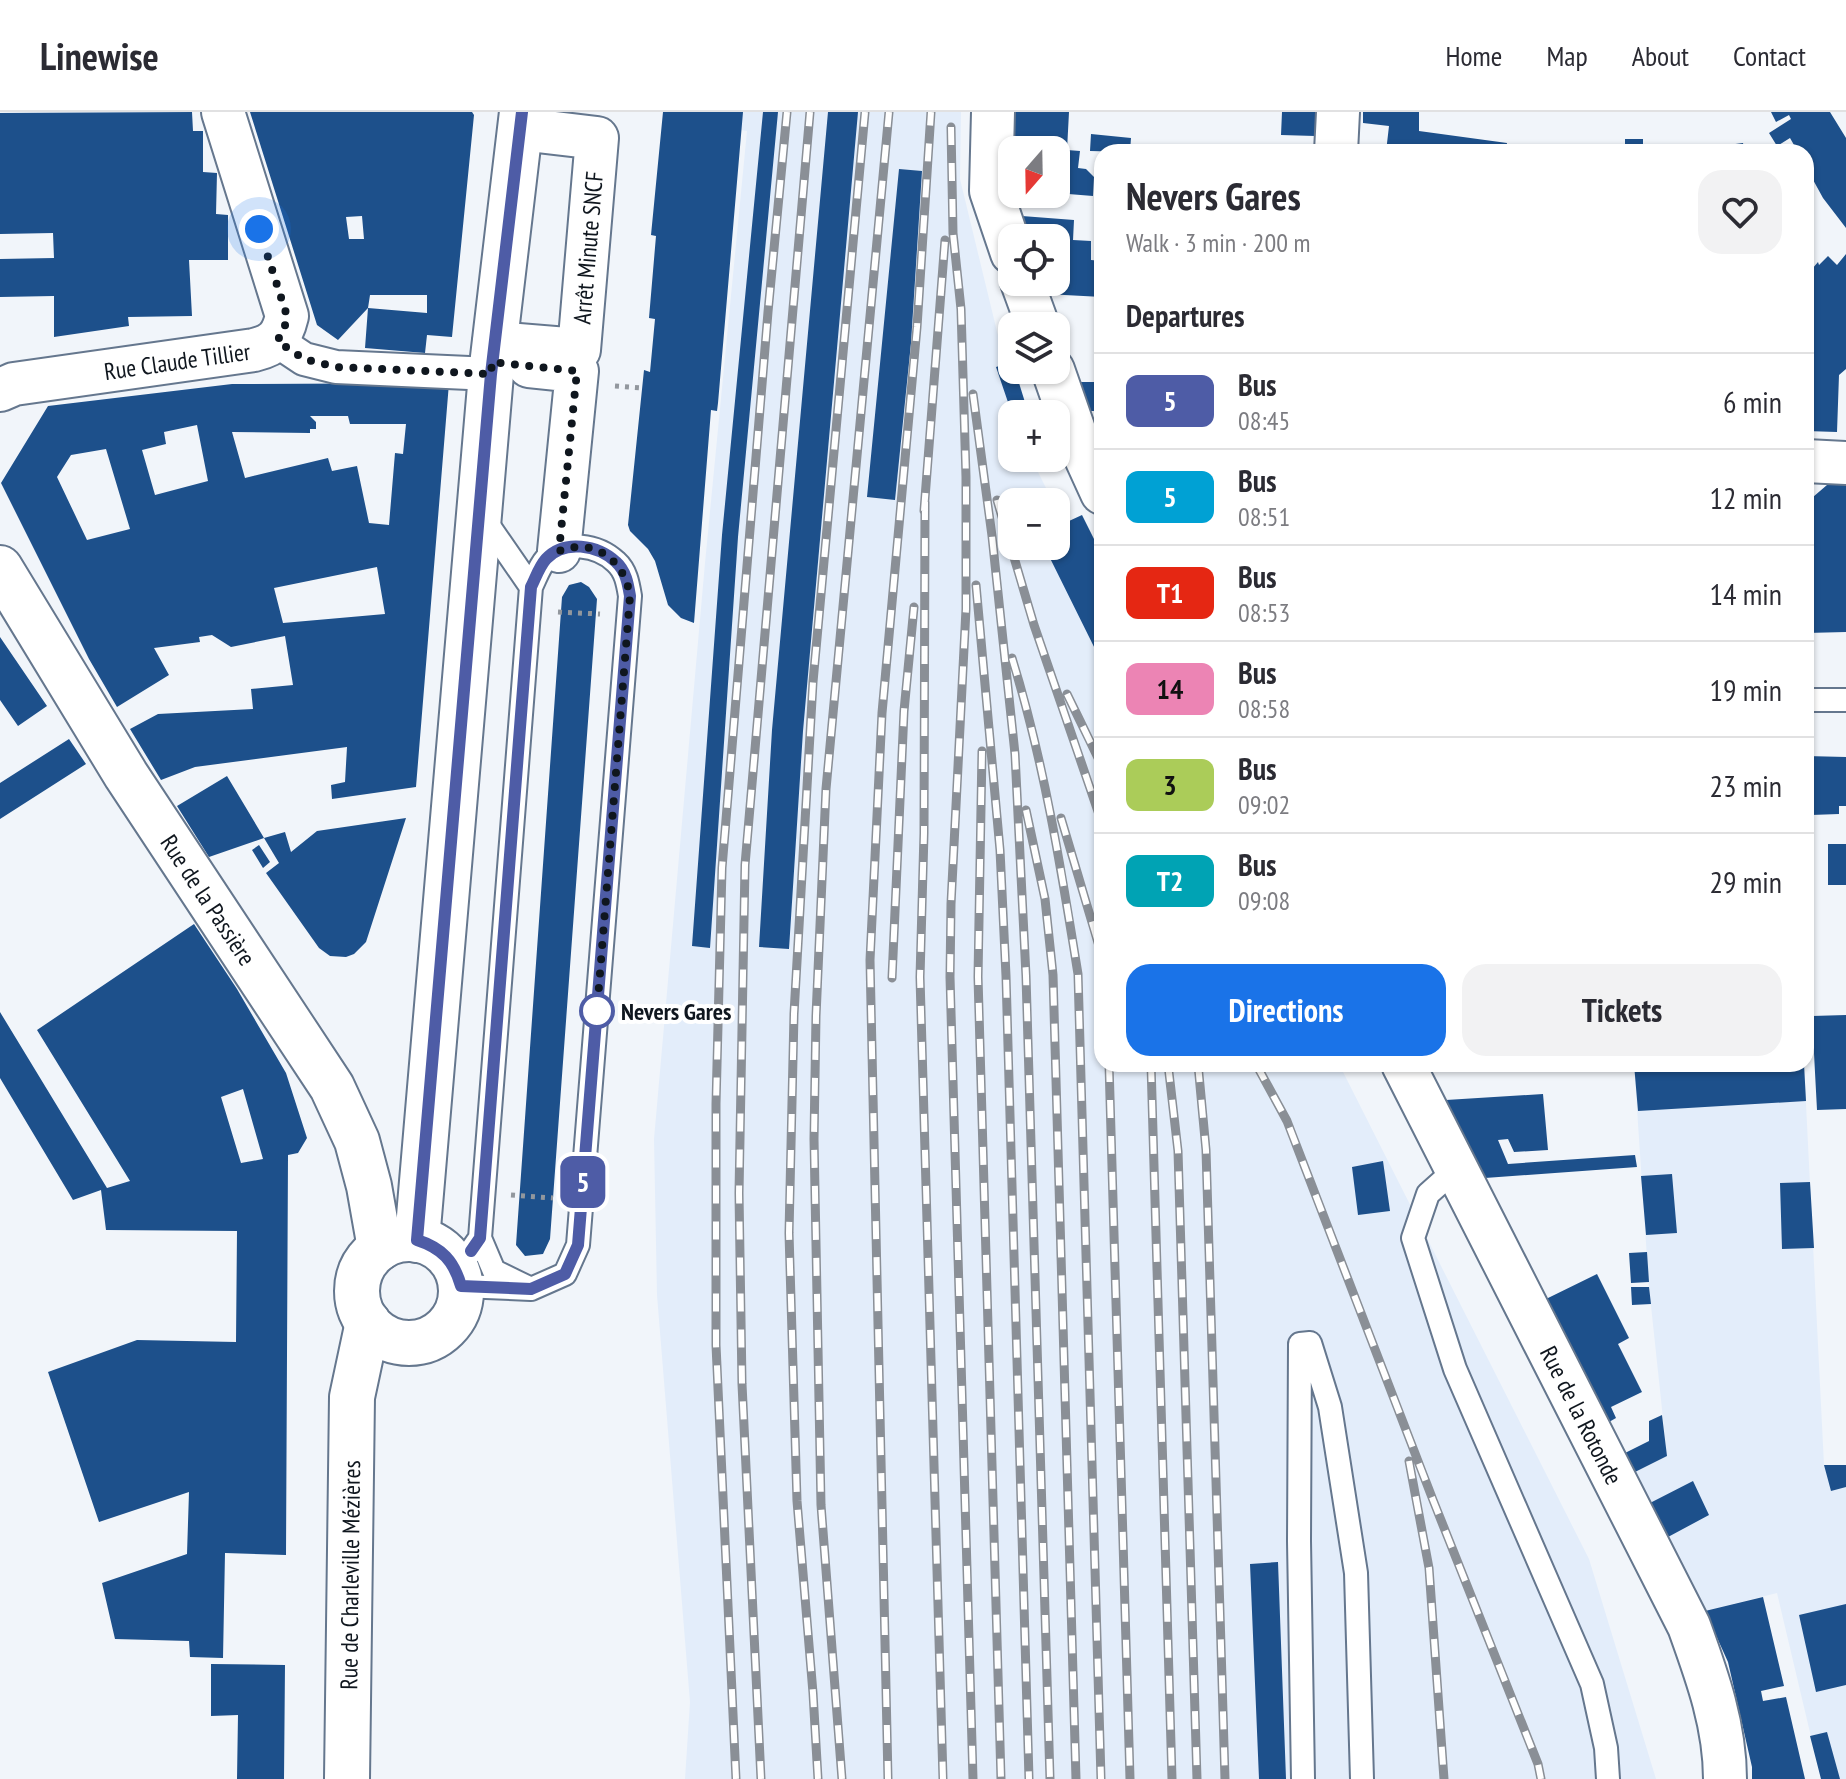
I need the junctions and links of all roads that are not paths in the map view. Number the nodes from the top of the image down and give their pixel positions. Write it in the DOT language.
graph roads {
  1 [pos="223,112"];
  2 [pos="993,112"];
  3 [pos="1338,112"];
  4 [pos="521,120"];
  5 [pos="1336,144"];
  6 [pos="1002,224"];
  7 [pos="277,341"];
  8 [pos="492,360"];
  9 [pos="1061,384"];
  10 [pos="0,390"];
  11 [pos="1089,436"];
  12 [pos="1094,458"];
  13 [pos="1814,461"];
  14 [pos="1846,463"];
  15 [pos="479,512"];
  16 [pos="559,551"];
  17 [pos="0,568"];
  18 [pos="531,587"];
  19 [pos="1814,700"];
  20 [pos="1846,700"];
  21 [pos="1407,1072"];
  22 [pos="1456,1169"];
  23 [pos="398,1244"];
  24 [pos="466,1265"];
  25 [pos="531,1289"];
  26 [pos="380,1331"];
  27 [pos="347,1779"];
  28 [pos="1303,1779"];
  29 [pos="1362,1779"];
  30 [pos="1608,1779"];
  31 [pos="1725,1779"];
  1 -- 7 [label="street"];
  2 -- 6 [label="street"];
  3 -- 5 [label="street"];
  4 -- 8 [label="main road"];
  4 -- 8 [label="street, Arrêt Minute SNCF"];
  7 -- 8 [label="street, Rue Claude Tillier"];
  7 -- 10 [label="street, Rue Claude Tillier"];
  8 -- 15 [label="main road"];
  8 -- 16 [label="street"];
  9 -- 11 [label="street"];
  11 -- 12 [label="street"];
  13 -- 14 [label="street"];
  15 -- 18 [label="lane"];
  15 -- 23 [label="main road"];
  16 -- 18 [label="lane"];
  16 -- 25 [label="lane"];
  17 -- 23 [label="main road, Rue de la Passière"];
  18 -- 24 [label="lane"];
  19 -- 20 [label="lane"];
  21 -- 22 [label="street, Rue de la Rotonde"];
  22 -- 30 [label="lane"];
  22 -- 31 [label="street, Rue de la Rotonde"];
  23 -- 24 [label="main road"];
  23 -- 26 [label="main road"];
  24 -- 25 [label="lane"];
  24 -- 25 [label="lane"];
  24 -- 26 [label="main road"];
  26 -- 27 [label="main road, Rue de Charleville Mézières"];
  28 -- 29 [label="lane"];
}
